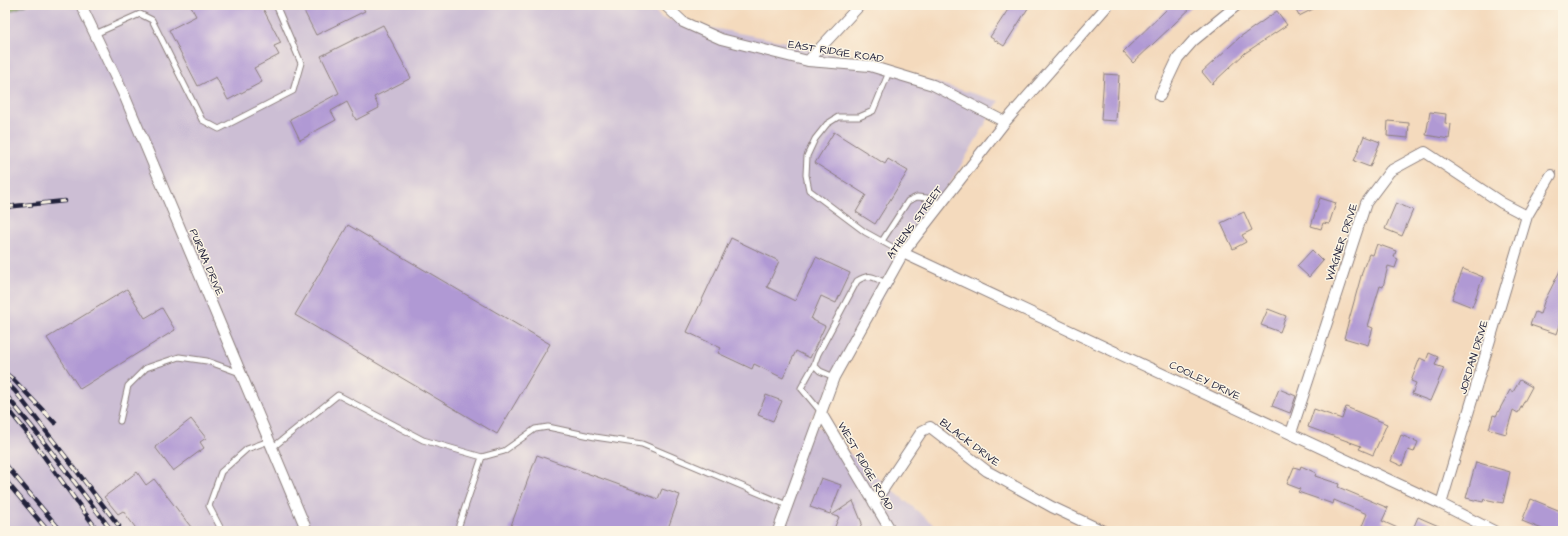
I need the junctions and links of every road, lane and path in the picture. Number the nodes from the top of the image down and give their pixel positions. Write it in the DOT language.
graph roads {
  1 [pos="81,5"];
  2 [pos="276,5"];
  3 [pos="664,5"];
  4 [pos="860,5"];
  5 [pos="1108,5"];
  6 [pos="1237,5"];
  7 [pos="95,34"];
  8 [pos="808,61"];
  9 [pos="890,72"];
  10 [pos="1160,96"];
  11 [pos="1005,122"];
  12 [pos="1551,175"];
  13 [pos="941,204"];
  14 [pos="1527,216"];
  15 [pos="882,241"];
  16 [pos="904,253"];
  17 [pos="887,284"];
  18 [pos="814,366"];
  19 [pos="241,373"];
  20 [pos="834,377"];
  21 [pos="821,413"];
  22 [pos="120,421"];
  23 [pos="1291,433"];
  24 [pos="270,444"];
  25 [pos="482,457"];
  26 [pos="874,503"];
  27 [pos="787,504"];
  28 [pos="1441,504"];
  29 [pos="222,531"];
  30 [pos="307,531"];
  31 [pos="457,531"];
  32 [pos="777,531"];
  33 [pos="891,531"];
  34 [pos="1103,531"];
  35 [pos="1494,531"];
  1 -- 7 [label="street, PURINA DRIVE"];
  2 -- 7 [label="lane"];
  3 -- 8 [label="street, EAST RIDGE ROAD"];
  4 -- 8 [label="street"];
  5 -- 11 [label="street, ATHENS STREET"];
  6 -- 10 [label="street"];
  7 -- 19 [label="street, PURINA DRIVE"];
  8 -- 9 [label="street, EAST RIDGE ROAD"];
  9 -- 11 [label="street, EAST RIDGE ROAD"];
  9 -- 15 [label="lane"];
  11 -- 13 [label="street, ATHENS STREET"];
  12 -- 14 [label="street, JORDAN DRIVE"];
  13 -- 15 [label="lane"];
  13 -- 16 [label="street, ATHENS STREET"];
  14 -- 23 [label="street, WAGNER DRIVE"];
  14 -- 28 [label="street, JORDAN DRIVE"];
  15 -- 16 [label="lane"];
  16 -- 17 [label="street, ATHENS STREET"];
  16 -- 23 [label="street, COOLEY DRIVE"];
  17 -- 18 [label="lane"];
  17 -- 20 [label="street, ATHENS STREET"];
  18 -- 20 [label="lane"];
  18 -- 21 [label="lane"];
  19 -- 22 [label="lane"];
  19 -- 24 [label="street, PURINA DRIVE"];
  20 -- 21 [label="street, ATHENS STREET"];
  21 -- 26 [label="street, WEST RIDGE ROAD"];
  21 -- 27 [label="street, ATHENS STREET"];
  23 -- 28 [label="street, COOLEY DRIVE"];
  24 -- 25 [label="lane"];
  24 -- 29 [label="lane"];
  24 -- 30 [label="street, PURINA DRIVE"];
  25 -- 27 [label="lane"];
  25 -- 31 [label="lane"];
  26 -- 33 [label="street, WEST RIDGE ROAD"];
  26 -- 34 [label="street, BLACK DRIVE"];
  27 -- 32 [label="street, ATHENS STREET"];
  28 -- 35 [label="street, COOLEY DRIVE"];
}
